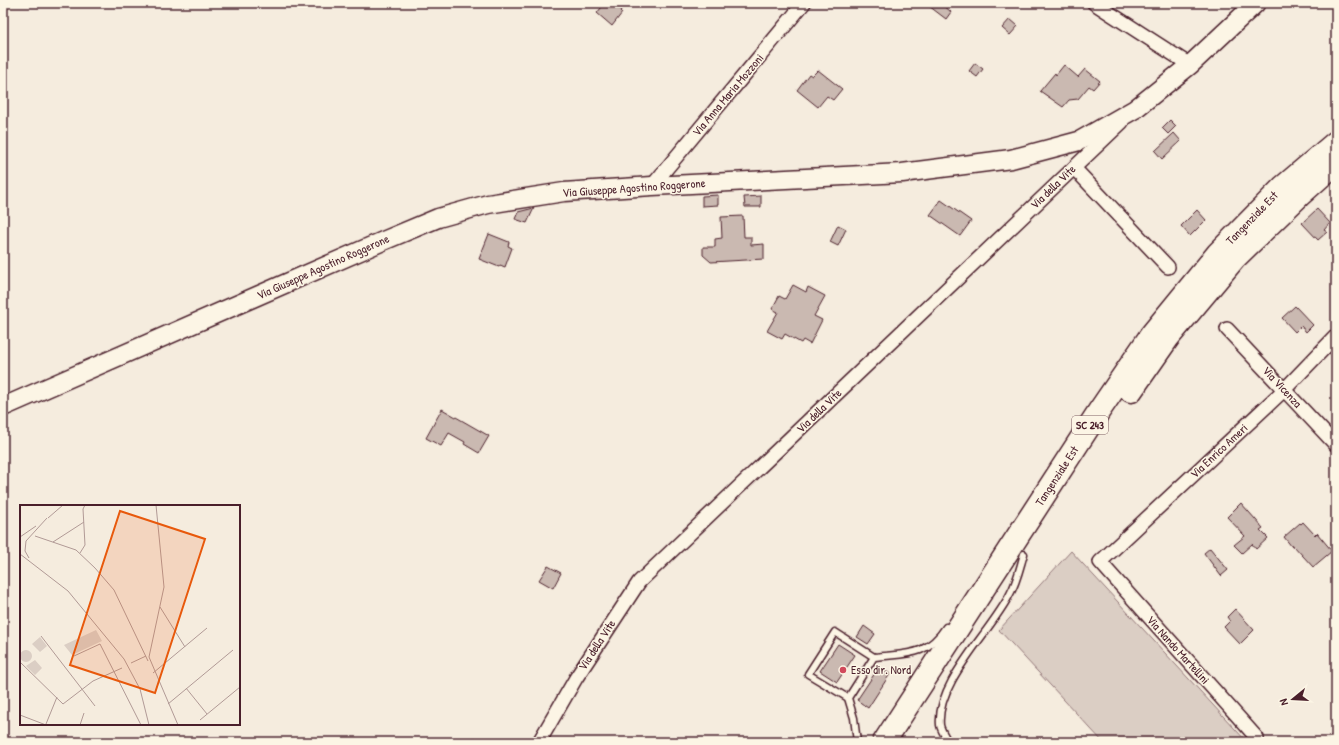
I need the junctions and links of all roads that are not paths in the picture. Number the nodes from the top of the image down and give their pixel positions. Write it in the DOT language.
graph roads {
  1 [pos="804,3"];
  2 [pos="1094,3"];
  3 [pos="1256,3"];
  4 [pos="1190,65"];
  5 [pos="1135,109"];
  6 [pos="1336,142"];
  7 [pos="1336,163"];
  8 [pos="1074,168"];
  9 [pos="652,186"];
  10 [pos="1168,267"];
  11 [pos="1227,329"];
  12 [pos="1336,336"];
  13 [pos="1284,390"];
  14 [pos="3,408"];
  15 [pos="1336,445"];
  16 [pos="1018,550"];
  17 [pos="992,562"];
  18 [pos="1100,562"];
  19 [pos="952,619"];
  20 [pos="874,657"];
  21 [pos="848,698"];
  22 [pos="1256,738"];
  23 [pos="857,739"];
  24 [pos="539,742"];
  25 [pos="884,742"];
  26 [pos="902,742"];
  27 [pos="948,742"];
  1 -- 9 [label="street, Via Anna Maria Mozzoni"];
  2 -- 4 [label="street"];
  3 -- 4 [label="street, Via Giuseppe Agostino Roggerone"];
  4 -- 5 [label="street, Via Giuseppe Agostino Roggerone"];
  5 -- 8 [label="street, Via della Vite"];
  5 -- 9 [label="street, Via Giuseppe Agostino Roggerone"];
  6 -- 16 [label="highway, Tangenziale Est / SC 243"];
  7 -- 16 [label="highway, Tangenziale Est / SC 243"];
  8 -- 10 [label="street"];
  8 -- 24 [label="street, Via della Vite"];
  9 -- 14 [label="street, Via Giuseppe Agostino Roggerone"];
  11 -- 13 [label="street, Via Vicenza"];
  12 -- 13 [label="street, Via Enrico Ameri"];
  13 -- 15 [label="street, Via Vicenza"];
  13 -- 18 [label="street, Via Enrico Ameri"];
  16 -- 17 [label="lane"];
  16 -- 25 [label="highway, Tangenziale Est / SC 243"];
  16 -- 26 [label="highway, Tangenziale Est / SC 243"];
  16 -- 27 [label="lane"];
  18 -- 22 [label="street, Via Nando Martellini"];
  19 -- 20 [label="lane"];
  20 -- 21 [label="lane"];
  20 -- 21 [label="lane"];
  21 -- 23 [label="lane"];
}
